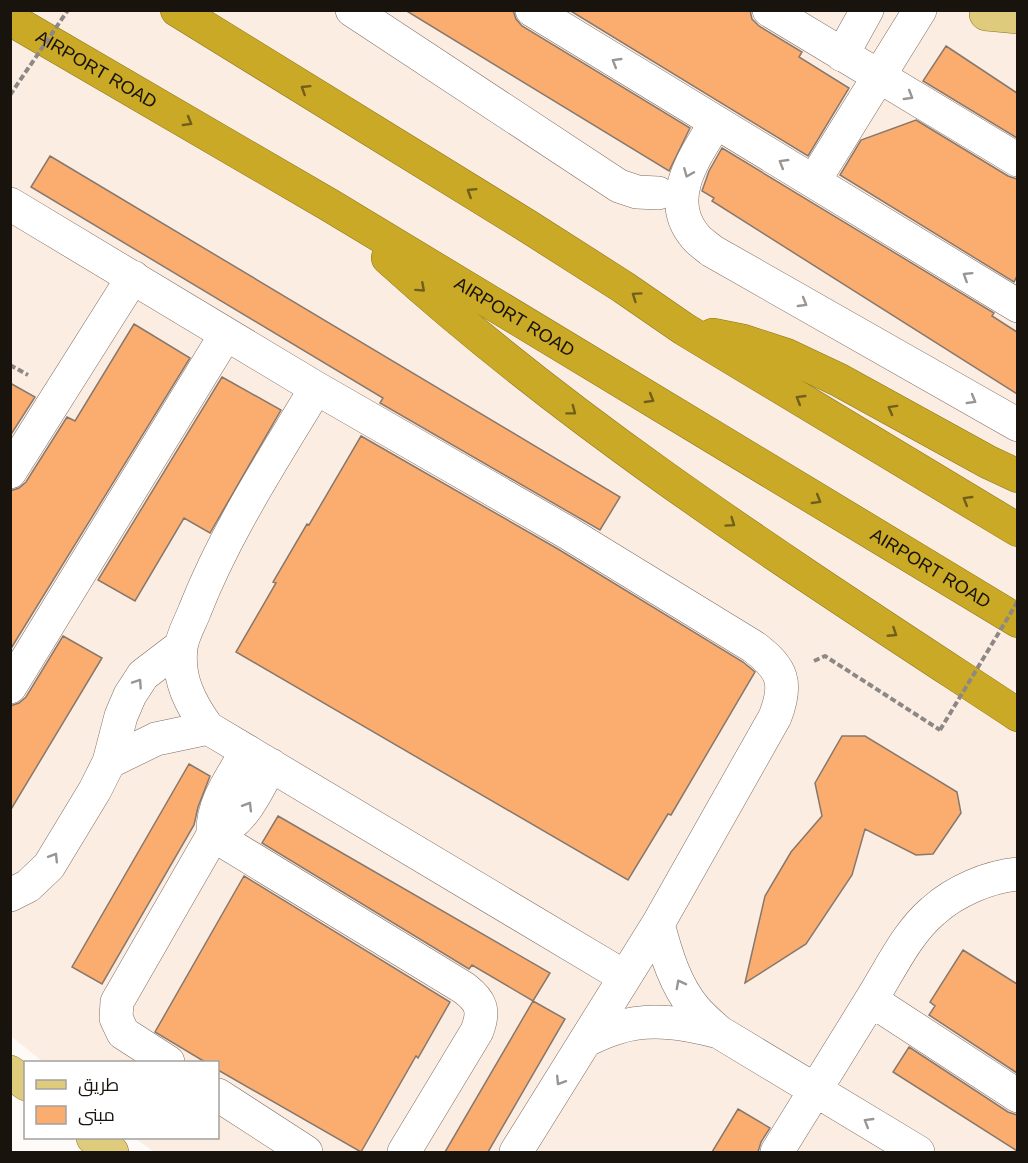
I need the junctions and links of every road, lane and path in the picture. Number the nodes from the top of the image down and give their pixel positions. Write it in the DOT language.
graph roads {
  1 [pos="68,10"];
  2 [pos="177,10"];
  3 [pos="352,10"];
  4 [pos="532,10"];
  5 [pos="769,10"];
  6 [pos="867,10"];
  7 [pos="920,10"];
  8 [pos="10,19"];
  9 [pos="842,55"];
  10 [pos="879,77"];
  11 [pos="10,95"];
  12 [pos="716,122"];
  13 [pos="1017,160"];
  14 [pos="814,181"];
  15 [pos="658,193"];
  16 [pos="10,204"];
  17 [pos="331,206"];
  18 [pos="133,277"];
  19 [pos="1017,306"];
  20 [pos="684,329"];
  21 [pos="226,334"];
  22 [pos="316,388"];
  23 [pos="1017,425"];
  24 [pos="10,472"];
  25 [pos="1017,476"];
  26 [pos="1017,530"];
  27 [pos="1017,601"];
  28 [pos="1017,621"];
  29 [pos="181,646"];
  30 [pos="825,656"];
  31 [pos="10,687"];
  32 [pos="1017,715"];
  33 [pos="208,728"];
  34 [pos="259,758"];
  35 [pos="109,762"];
  36 [pos="213,835"];
  37 [pos="1017,874"];
  38 [pos="10,895"];
  39 [pos="658,924"];
  40 [pos="625,977"];
  41 [pos="871,1000"];
  42 [pos="719,1032"];
  43 [pos="585,1041"];
  44 [pos="166,1061"];
  45 [pos="10,1072"];
  46 [pos="24,1083"];
  47 [pos="816,1090"];
  48 [pos="219,1096"];
  49 [pos="1017,1096"];
  50 [pos="536,1120"];
  51 [pos="96,1139"];
  52 [pos="112,1152"];
  53 [pos="306,1152"];
  54 [pos="404,1152"];
  55 [pos="516,1152"];
  56 [pos="540,1152"];
  57 [pos="777,1152"];
  58 [pos="918,1152"];
  1 -- 11 [label="path, bridge"];
  20 -- 2 [label="highway, one-way"];
  3 -- 15 [label="street"];
  12 -- 4 [label="street, one-way"];
  5 -- 9 [label="street"];
  6 -- 9 [label="street"];
  7 -- 10 [label="street"];
  8 -- 17 [label="highway, AIRPORT ROAD, one-way"];
  9 -- 10 [label="street"];
  10 -- 13 [label="street, one-way"];
  10 -- 14 [label="street"];
  14 -- 12 [label="street, one-way"];
  12 -- 23 [label="street, one-way"];
  19 -- 14 [label="street, one-way"];
  16 -- 18 [label="street"];
  17 -- 28 [label="highway, AIRPORT ROAD, one-way"];
  17 -- 32 [label="highway, one-way"];
  18 -- 21 [label="street"];
  18 -- 24 [label="street"];
  25 -- 20 [label="highway, one-way"];
  26 -- 20 [label="highway, one-way"];
  21 -- 22 [label="street"];
  21 -- 31 [label="street"];
  22 -- 29 [label="street"];
  22 -- 39 [label="street"];
  27 -- 30 [label="path, bridge"];
  29 -- 33 [label="street"];
  35 -- 29 [label="street, one-way"];
  33 -- 34 [label="street"];
  33 -- 35 [label="street"];
  34 -- 36 [label="street"];
  34 -- 40 [label="street"];
  38 -- 35 [label="street, one-way"];
  36 -- 44 [label="street"];
  36 -- 54 [label="street"];
  37 -- 41 [label="street"];
  39 -- 40 [label="street"];
  42 -- 39 [label="street, one-way"];
  40 -- 43 [label="street"];
  41 -- 47 [label="street"];
  41 -- 49 [label="street"];
  42 -- 43 [label="street"];
  42 -- 47 [label="street"];
  43 -- 50 [label="street, one-way"];
  45 -- 46 [label="main road"];
  47 -- 57 [label="street"];
  58 -- 47 [label="street, one-way"];
  48 -- 53 [label="street"];
  50 -- 55 [label="street"];
  50 -- 56 [label="street"];
  51 -- 52 [label="main road"];
}
